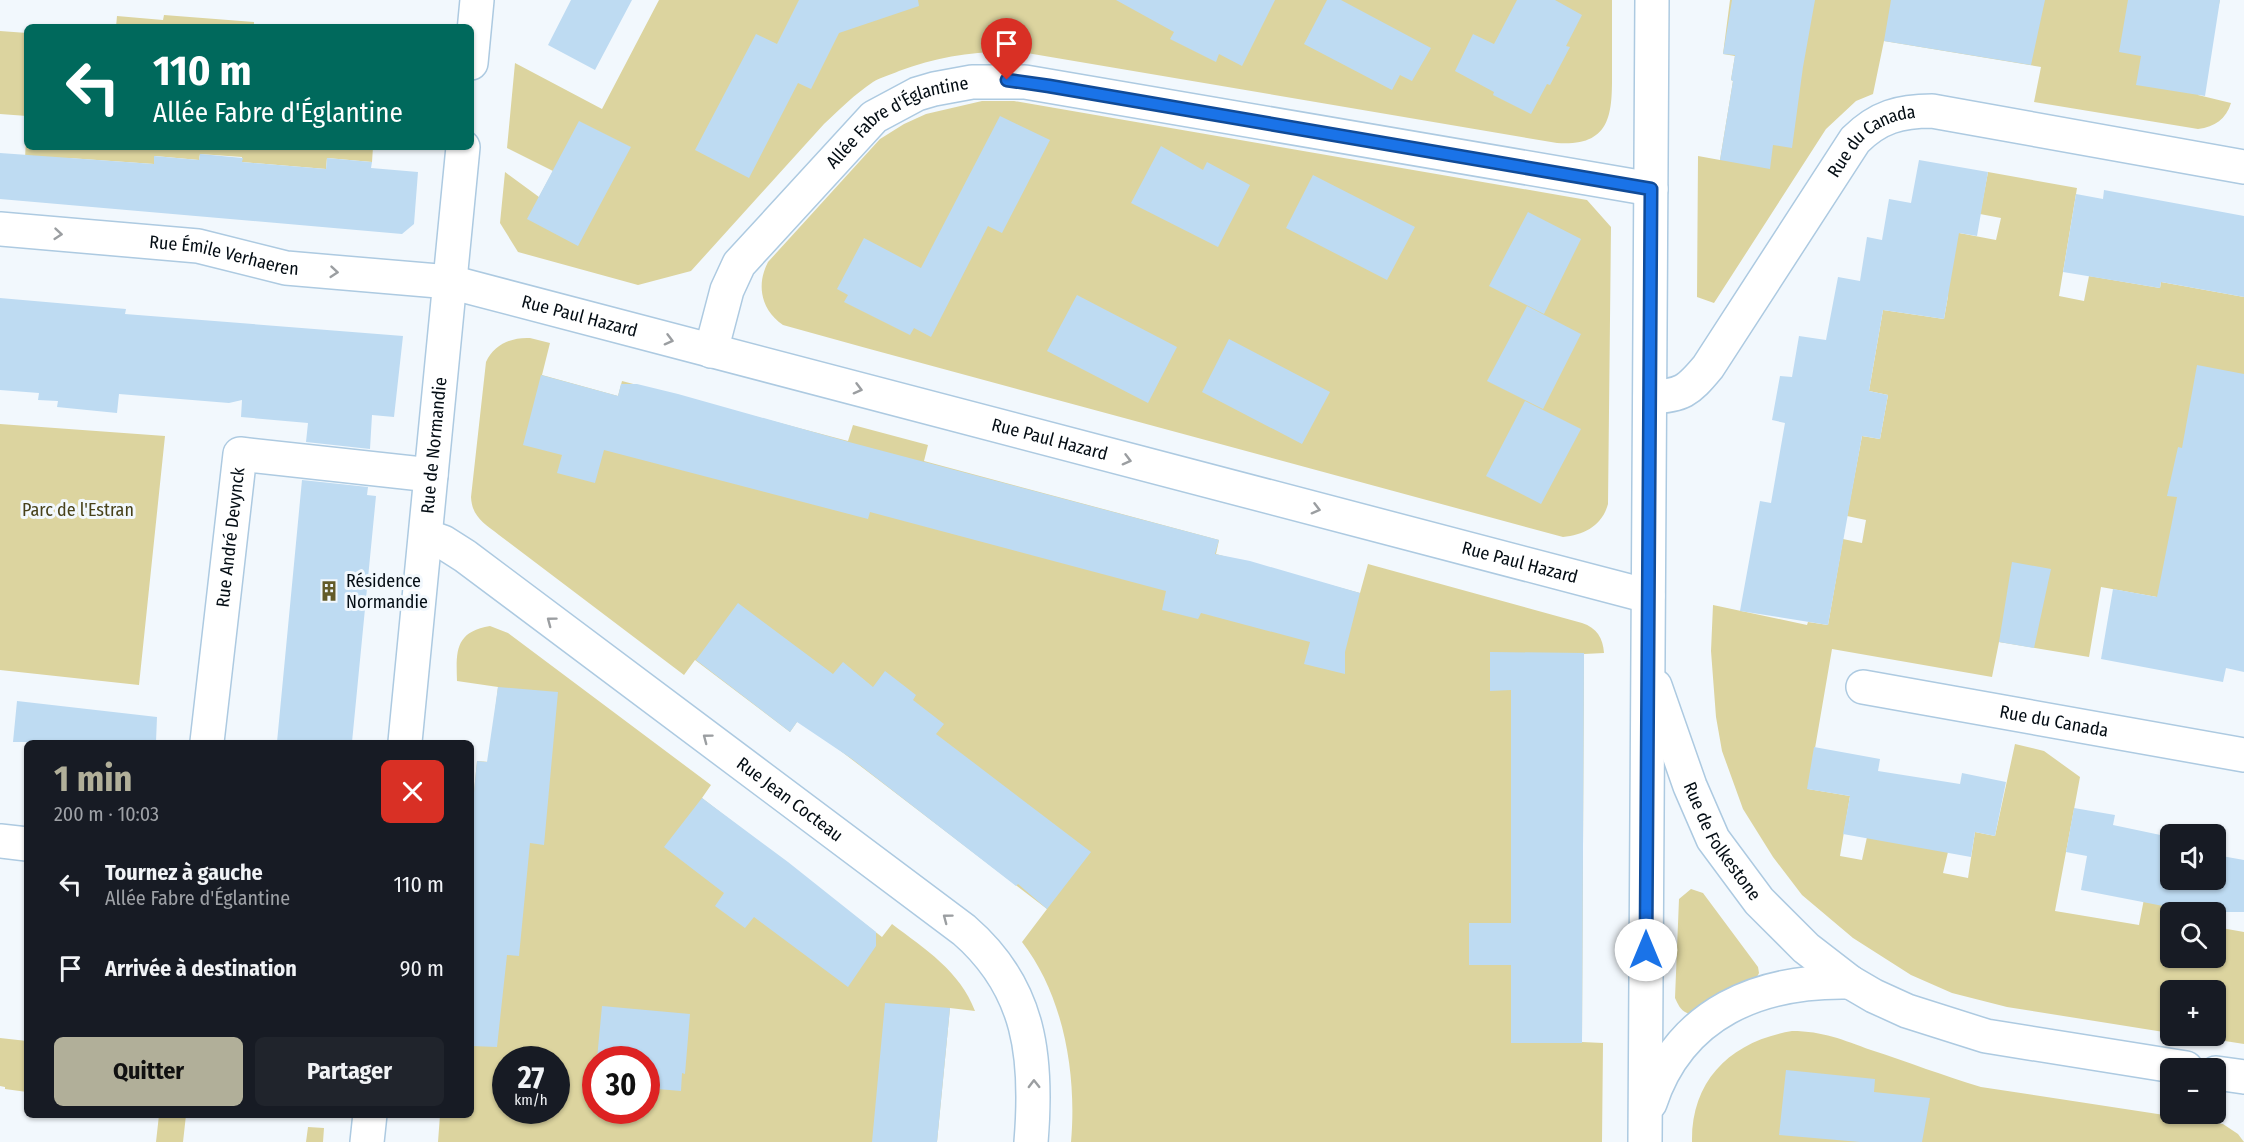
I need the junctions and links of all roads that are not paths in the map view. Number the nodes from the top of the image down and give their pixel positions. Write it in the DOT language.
graph roads {
  1 [pos="477,0"];
  2 [pos="1652,0"];
  3 [pos="474,32"];
  4 [pos="463,150"];
  5 [pos="2244,167"];
  6 [pos="1651,189"];
  7 [pos="0,229"];
  8 [pos="450,282"];
  9 [pos="711,351"];
  10 [pos="1650,397"];
  11 [pos="431,475"];
  12 [pos="426,536"];
  13 [pos="1648,596"];
  14 [pos="1647,665"];
  15 [pos="1863,687"];
  16 [pos="207,740"];
  17 [pos="405,740"];
  18 [pos="2244,755"];
  19 [pos="0,841"];
  20 [pos="24,844"];
  21 [pos="1850,982"];
  22 [pos="2160,1064"];
  23 [pos="2226,1074"];
  24 [pos="2244,1077"];
  25 [pos="370,1118"];
  26 [pos="1645,1129"];
  27 [pos="367,1142"];
  28 [pos="1031,1142"];
  1 -- 3 [label="street"];
  2 -- 6 [label="street"];
  4 -- 8 [label="street, Rue de Normandie"];
  5 -- 10 [label="street, Rue du Canada"];
  6 -- 9 [label="street, Allée Fabre d'Églantine"];
  6 -- 10 [label="street"];
  7 -- 8 [label="street, Rue Émile Verhaeren, one-way"];
  8 -- 9 [label="street, Rue Paul Hazard, one-way"];
  8 -- 11 [label="street, Rue de Normandie"];
  9 -- 13 [label="street, Rue Paul Hazard, one-way"];
  10 -- 13 [label="street"];
  11 -- 12 [label="street, Rue de Normandie"];
  11 -- 16 [label="street, Rue André Devynck"];
  12 -- 17 [label="street, Rue de Normandie"];
  28 -- 12 [label="street, Rue Jean Cocteau, one-way"];
  13 -- 14 [label="street"];
  14 -- 21 [label="street, Rue de Folkestone"];
  14 -- 26 [label="street"];
  15 -- 18 [label="street, Rue du Canada"];
  19 -- 20 [label="street"];
  21 -- 22 [label="street, Rue de Folkestone"];
  21 -- 26 [label="street, Rue de Folkestone"];
  23 -- 24 [label="street"];
  25 -- 27 [label="street"];
}
